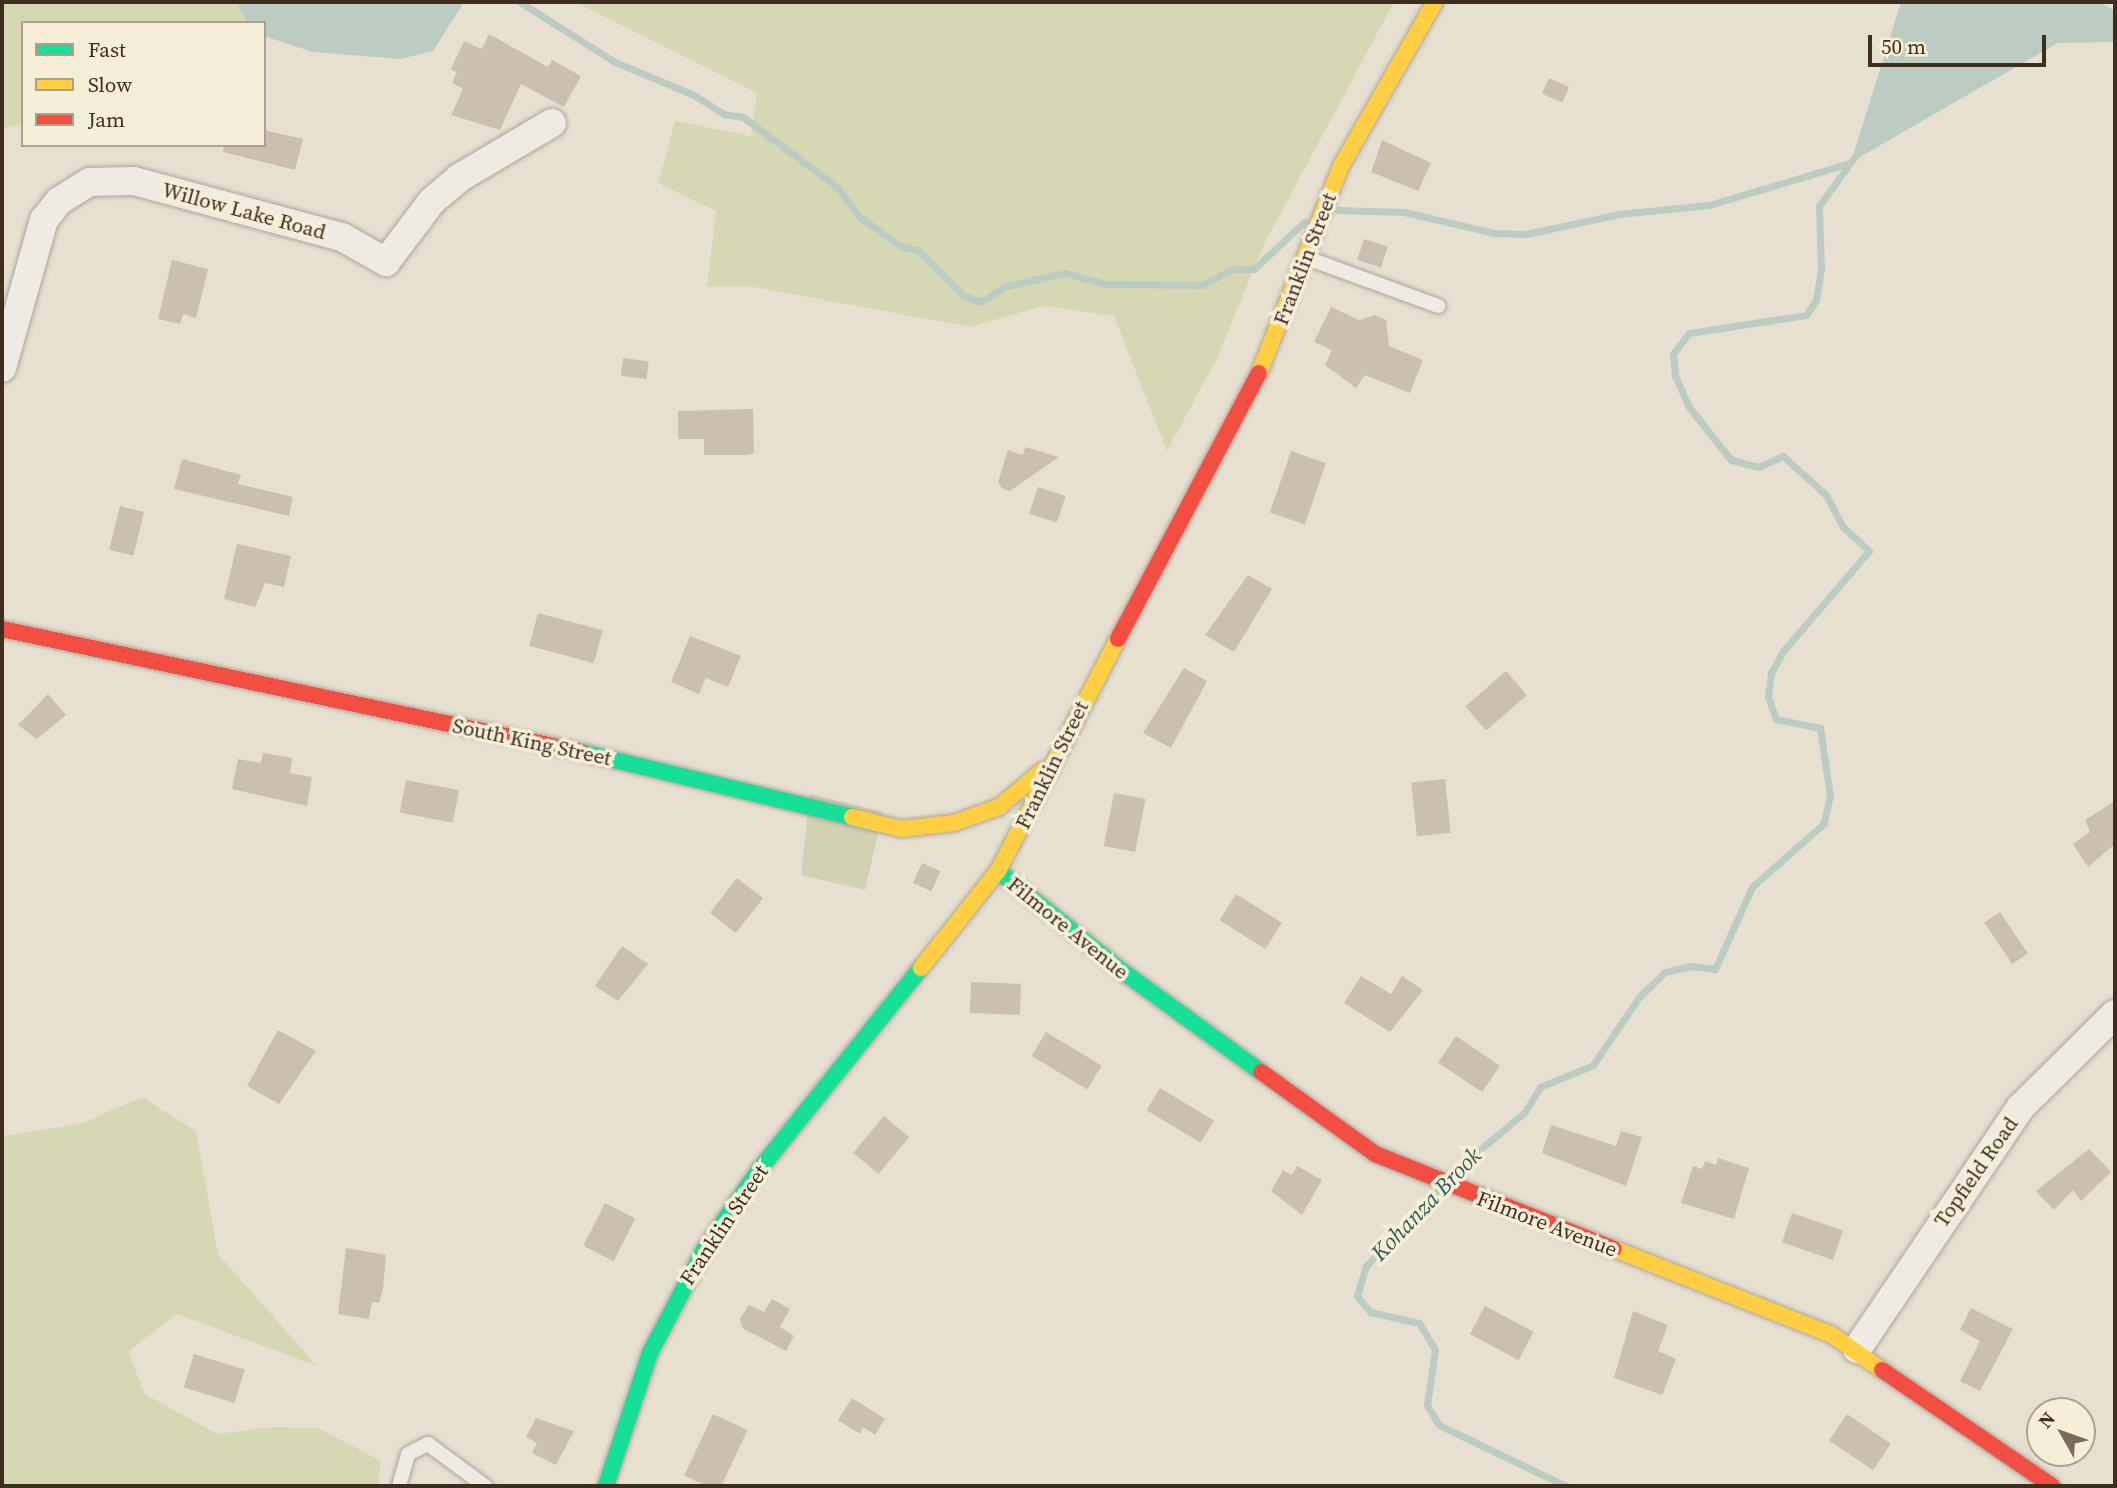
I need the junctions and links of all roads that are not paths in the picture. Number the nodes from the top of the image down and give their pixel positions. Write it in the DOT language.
graph roads {
  1 [pos="1435,2"];
  2 [pos="552,122"];
  3 [pos="1306,258"];
  4 [pos="1438,306"];
  5 [pos="2,368"];
  6 [pos="2,629"];
  7 [pos="1047,767"];
  8 [pos="998,871"];
  9 [pos="2115,1014"];
  10 [pos="1857,1349"];
  11 [pos="399,1486"];
  12 [pos="485,1486"];
  13 [pos="606,1486"];
  14 [pos="2052,1486"];
  1 -- 3 [label="street, Franklin Street"];
  2 -- 5 [label="street, Willow Lake Road"];
  3 -- 4 [label="lane"];
  3 -- 7 [label="street, Franklin Street"];
  6 -- 7 [label="street, South King Street"];
  7 -- 8 [label="street, Franklin Street"];
  8 -- 10 [label="street, Filmore Avenue"];
  8 -- 13 [label="street, Franklin Street"];
  9 -- 10 [label="street, Topfield Road"];
  10 -- 14 [label="street, Filmore Avenue"];
  11 -- 12 [label="lane"];
}
